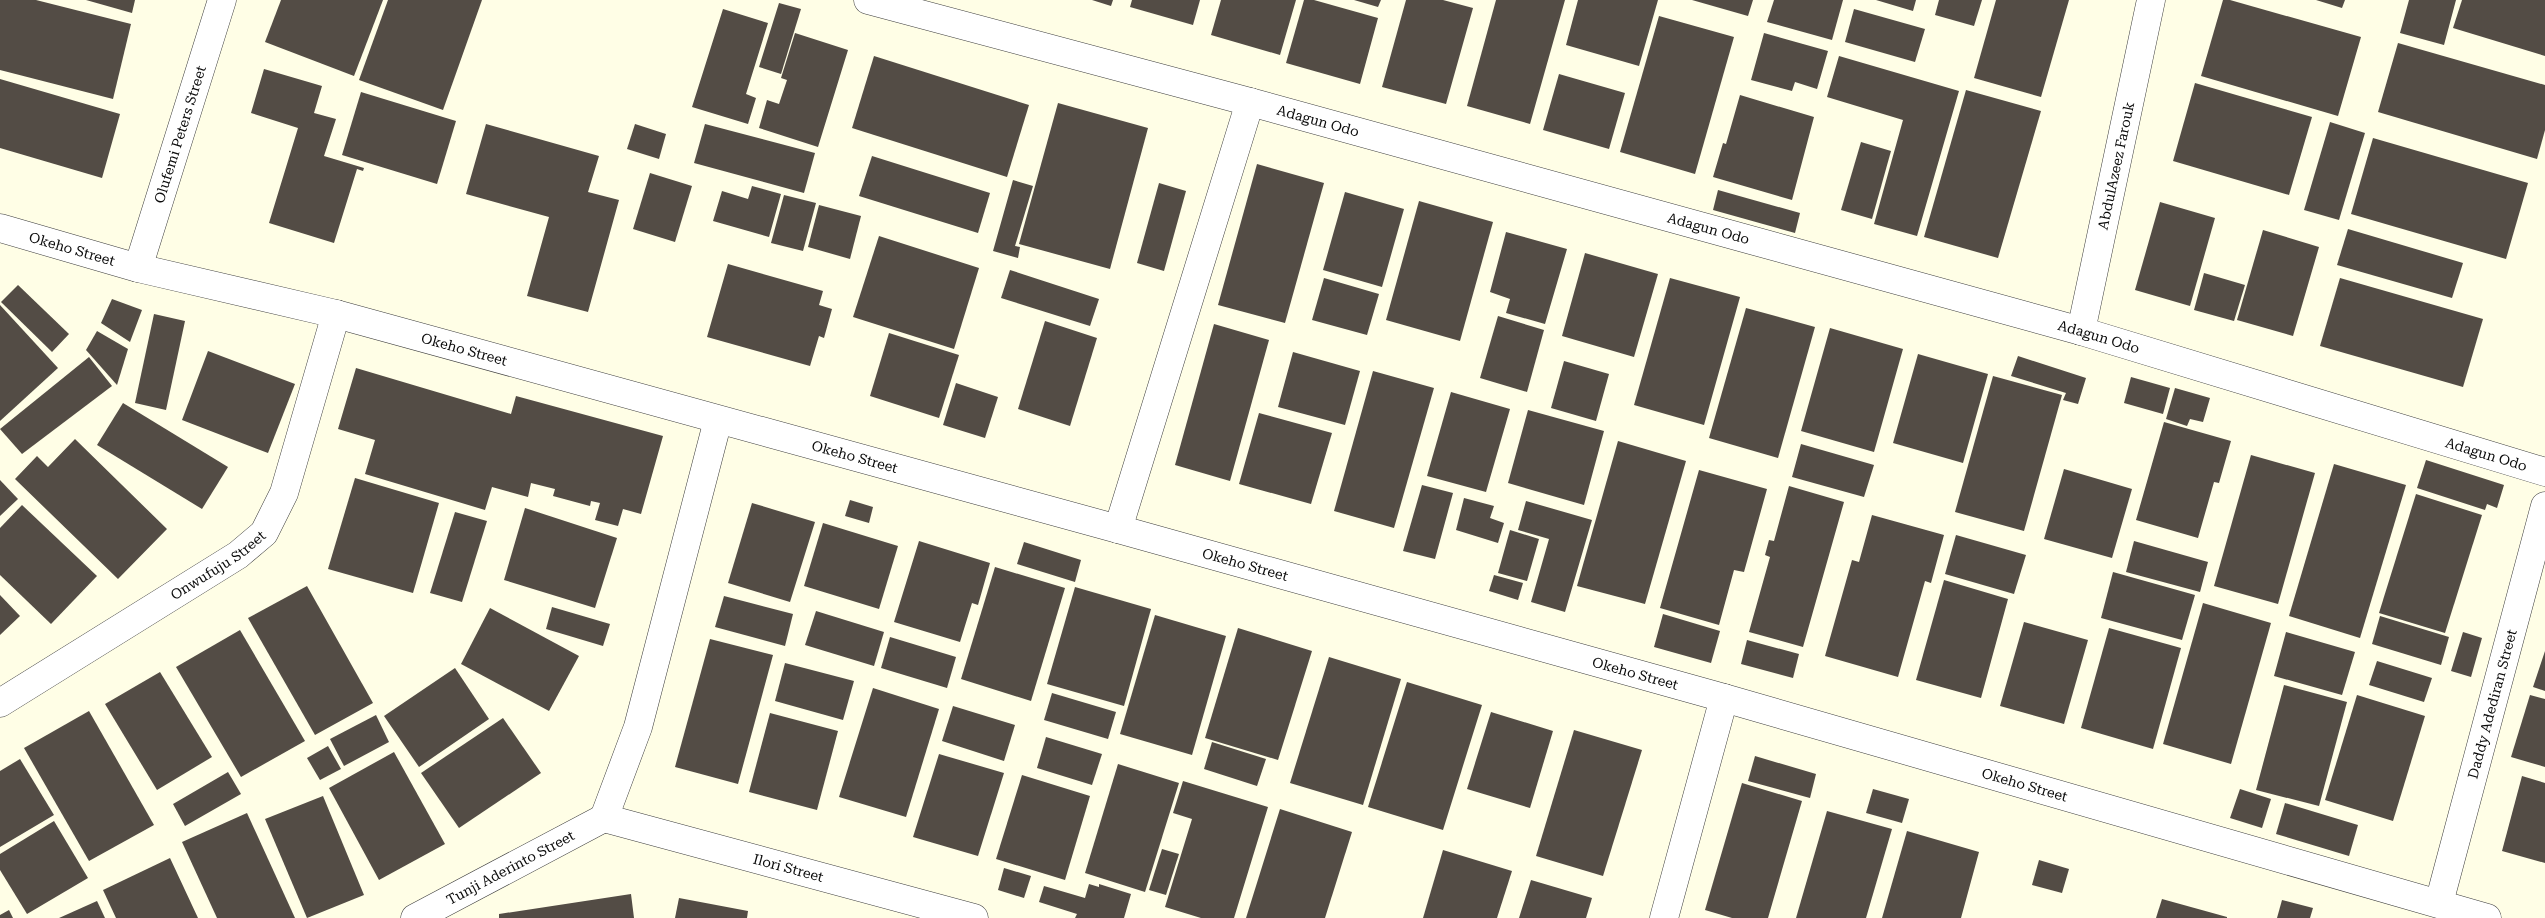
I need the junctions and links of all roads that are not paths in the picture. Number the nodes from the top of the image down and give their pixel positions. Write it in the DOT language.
graph roads {
  1 [pos="222,0"];
  2 [pos="868,0"];
  3 [pos="2151,0"];
  4 [pos="1250,102"];
  5 [pos="0,228"];
  6 [pos="138,268"];
  7 [pos="336,314"];
  8 [pos="2081,331"];
  9 [pos="718,420"];
  10 [pos="2545,472"];
  11 [pos="2545,506"];
  12 [pos="1118,529"];
  13 [pos="1724,698"];
  14 [pos="0,703"];
  15 [pos="604,818"];
  16 [pos="2439,903"];
  17 [pos="415,918"];
  18 [pos="974,918"];
  19 [pos="1664,918"];
  20 [pos="2487,918"];
  1 -- 6 [label="street, Olufemi Peters Street"];
  2 -- 4 [label="street, Adagun Odo"];
  3 -- 8 [label="street, AbdulAzeez Farouk"];
  4 -- 8 [label="street, Adagun Odo"];
  4 -- 12 [label="street"];
  5 -- 6 [label="street, Okeho Street"];
  6 -- 7 [label="street, Okeho Street"];
  7 -- 9 [label="street, Okeho Street"];
  7 -- 14 [label="street, Onwufuju Street"];
  8 -- 10 [label="street, Adagun Odo"];
  9 -- 12 [label="street, Okeho Street"];
  9 -- 15 [label="street"];
  11 -- 16 [label="street, Daddy Adediran Street"];
  12 -- 13 [label="street, Okeho Street"];
  13 -- 16 [label="street, Okeho Street"];
  13 -- 19 [label="street"];
  15 -- 17 [label="street, Tunji Aderinto Street"];
  15 -- 18 [label="street, Ilori Street"];
  16 -- 20 [label="street, Okeho Street"];
}
